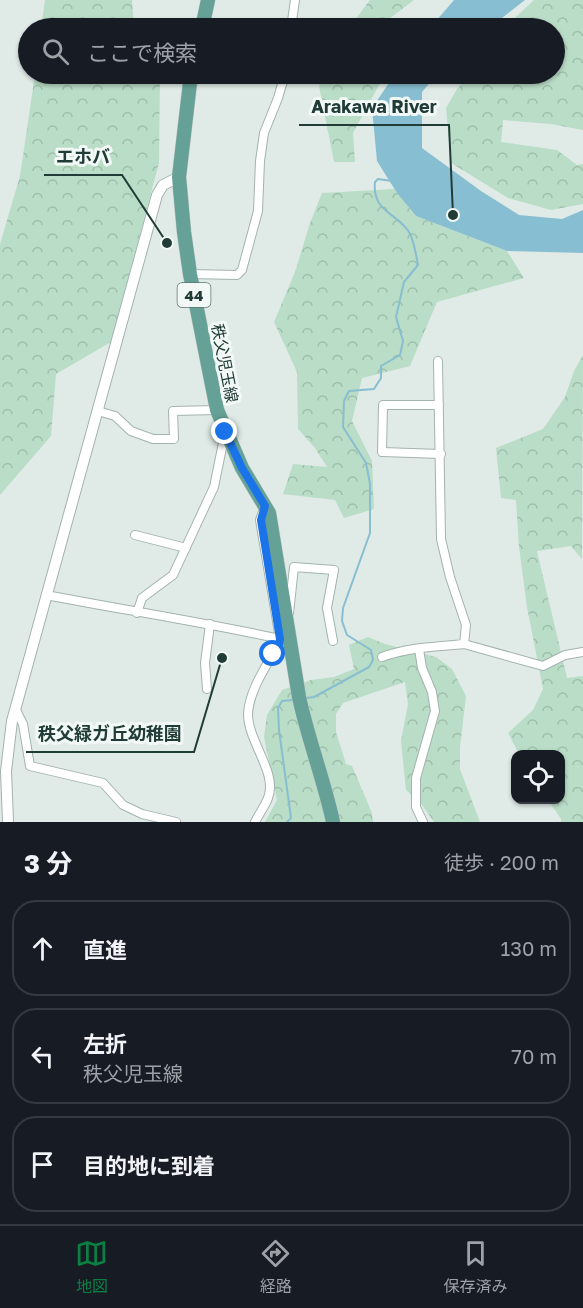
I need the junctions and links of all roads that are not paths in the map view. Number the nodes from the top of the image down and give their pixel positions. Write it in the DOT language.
graph roads {
  1 [pos="208,0"];
  2 [pos="295,0"];
  3 [pos="204,18"];
  4 [pos="292,18"];
  5 [pos="190,84"];
  6 [pos="282,84"];
  7 [pos="179,177"];
  8 [pos="190,274"];
  9 [pos="438,360"];
  10 [pos="439,405"];
  11 [pos="98,411"];
  12 [pos="217,411"];
  13 [pos="225,432"];
  14 [pos="441,453"];
  15 [pos="135,535"];
  16 [pos="186,548"];
  17 [pos="46,595"];
  18 [pos="137,613"];
  19 [pos="210,624"];
  20 [pos="284,633"];
  21 [pos="333,641"];
  22 [pos="465,644"];
  23 [pos="419,649"];
  24 [pos="583,652"];
  25 [pos="382,657"];
  26 [pos="207,689"];
  27 [pos="15,708"];
  28 [pos="8,822"];
  29 [pos="176,822"];
  30 [pos="255,822"];
  31 [pos="333,822"];
  32 [pos="423,822"];
  1 -- 3 [label="main road"];
  2 -- 4 [label="street"];
  5 -- 7 [label="main road, 秩父児玉線 / 44"];
  6 -- 8 [label="street"];
  7 -- 8 [label="main road, 秩父児玉線 / 44"];
  7 -- 11 [label="street"];
  8 -- 12 [label="main road, 秩父児玉線 / 44"];
  9 -- 10 [label="street"];
  10 -- 14 [label="street"];
  10 -- 14 [label="street"];
  11 -- 12 [label="street"];
  11 -- 17 [label="street"];
  12 -- 13 [label="main road, 秩父児玉線 / 44"];
  13 -- 16 [label="street"];
  13 -- 20 [label="main road, 秩父児玉線 / 44"];
  14 -- 22 [label="street"];
  15 -- 16 [label="street"];
  16 -- 18 [label="street"];
  17 -- 18 [label="street"];
  17 -- 27 [label="street"];
  18 -- 19 [label="street"];
  19 -- 20 [label="street"];
  19 -- 26 [label="street"];
  20 -- 21 [label="street"];
  20 -- 30 [label="street"];
  20 -- 31 [label="main road, 秩父児玉線 / 44"];
  22 -- 23 [label="street"];
  22 -- 24 [label="street"];
  23 -- 25 [label="street"];
  23 -- 32 [label="street"];
  27 -- 28 [label="street"];
  27 -- 29 [label="street"];
}
